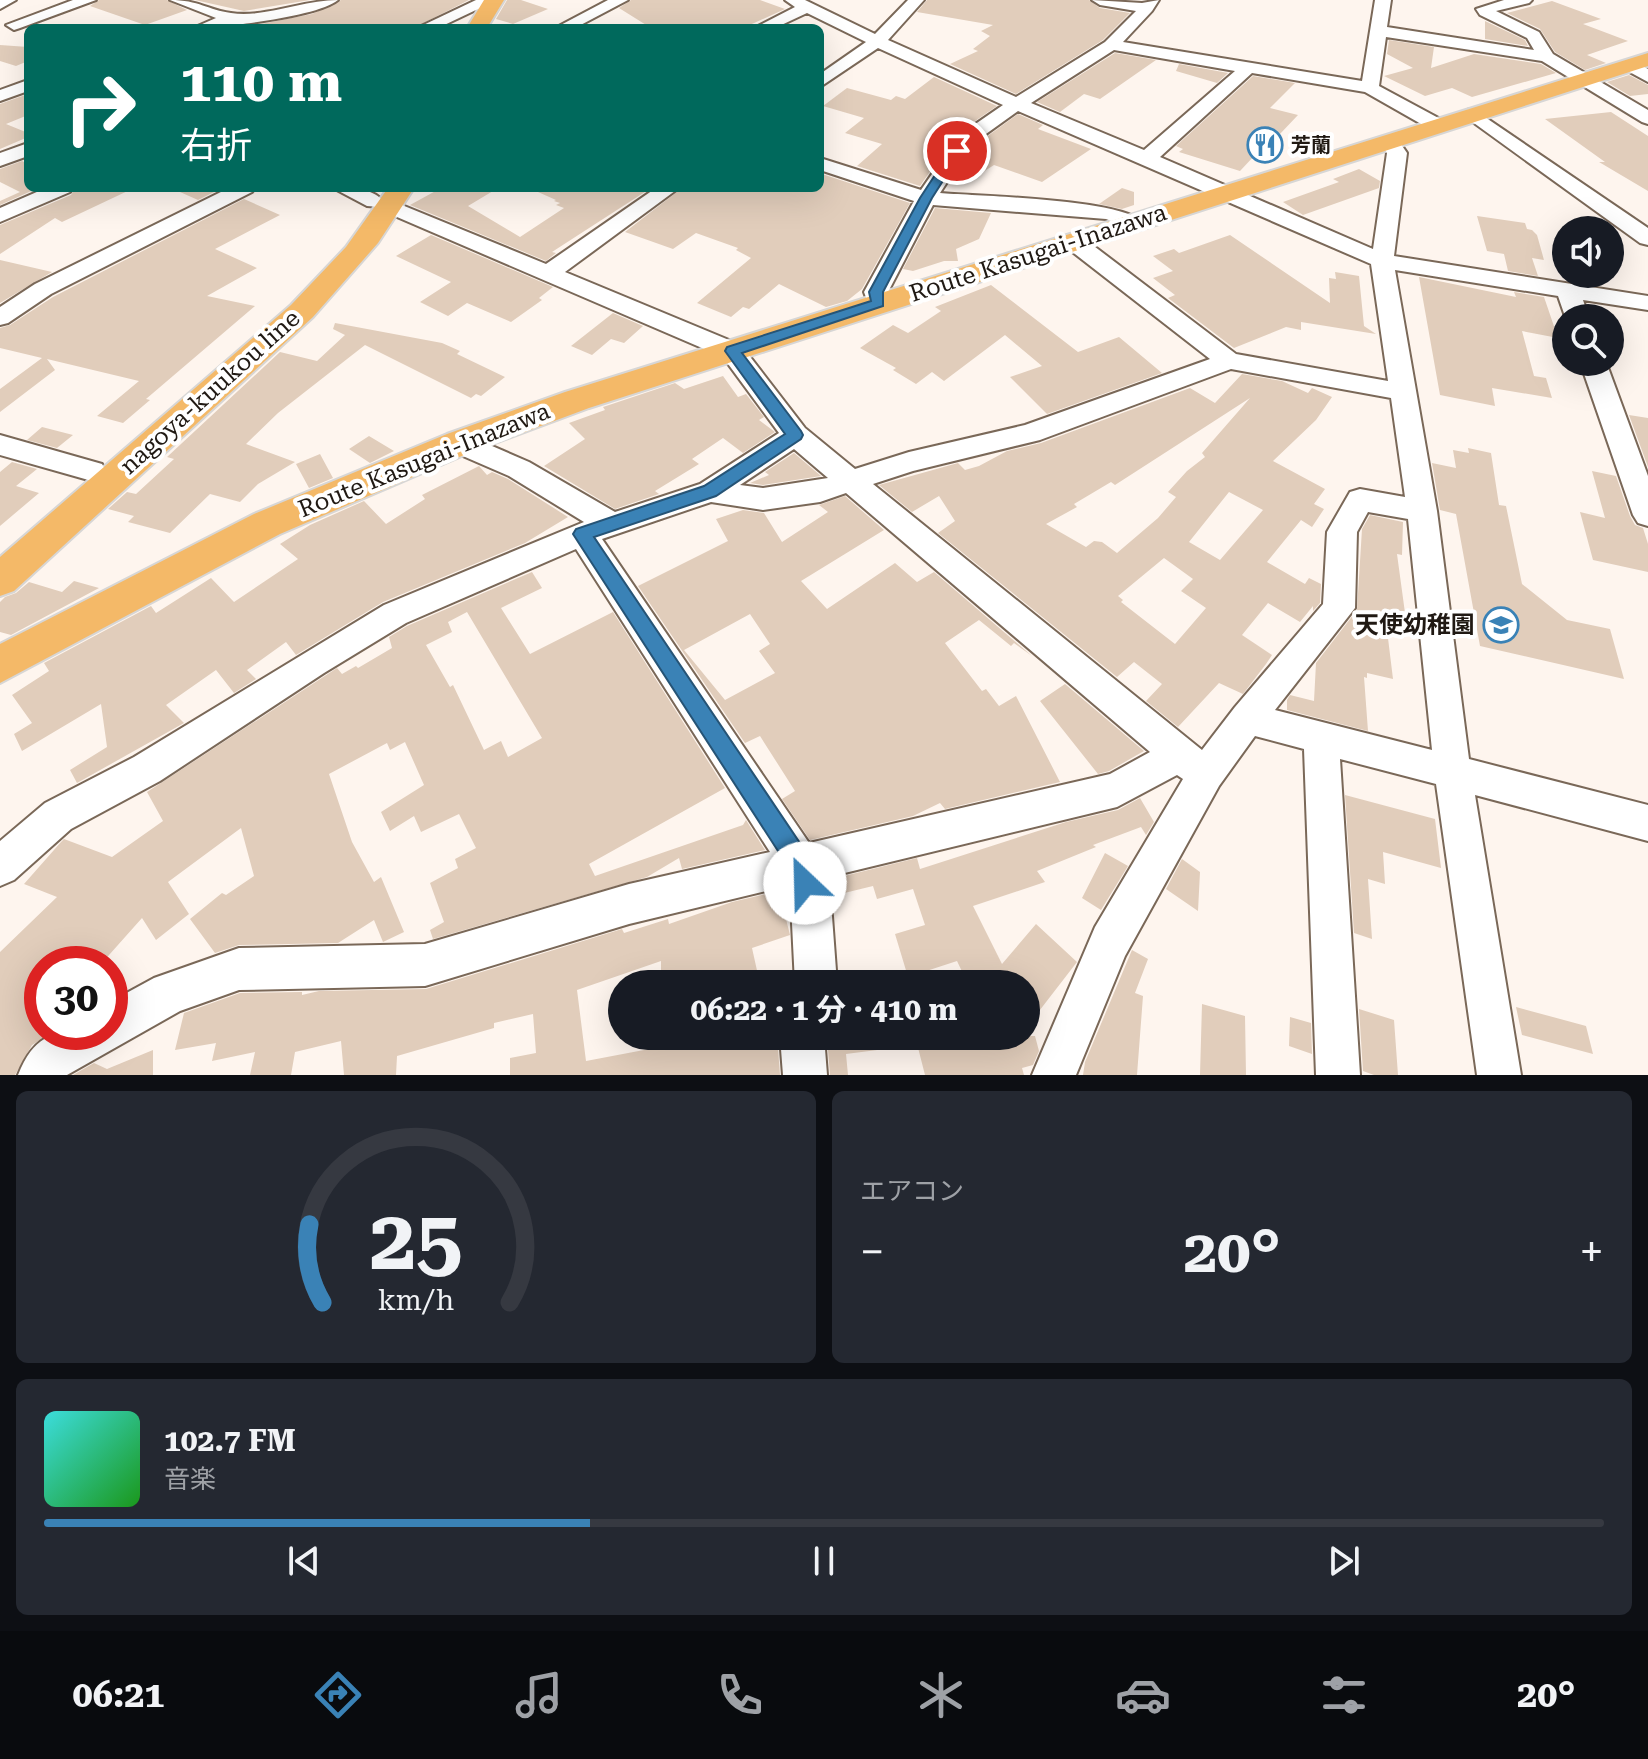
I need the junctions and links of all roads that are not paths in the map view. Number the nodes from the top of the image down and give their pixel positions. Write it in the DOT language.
graph roads {
  1 [pos="8,0"];
  2 [pos="88,0"];
  3 [pos="178,0"];
  4 [pos="262,0"];
  5 [pos="330,0"];
  6 [pos="491,0"];
  7 [pos="509,0"];
  8 [pos="620,0"];
  9 [pos="916,0"];
  10 [pos="1100,0"];
  11 [pos="1383,0"];
  12 [pos="1524,0"];
  13 [pos="800,3"];
  14 [pos="0,4"];
  15 [pos="1149,4"];
  16 [pos="282,13"];
  17 [pos="0,15"];
  18 [pos="233,18"];
  19 [pos="214,24"];
  20 [pos="250,24"];
  21 [pos="434,24"];
  22 [pos="479,24"];
  23 [pos="495,24"];
  24 [pos="571,24"];
  25 [pos="768,24"];
  26 [pos="14,25"];
  27 [pos="1379,31"];
  28 [pos="24,34"];
  29 [pos="878,41"];
  30 [pos="1111,45"];
  31 [pos="1547,57"];
  32 [pos="1642,67"];
  33 [pos="1248,68"];
  34 [pos="824,79"];
  35 [pos="1581,80"];
  36 [pos="24,84"];
  37 [pos="0,85"];
  38 [pos="24,86"];
  39 [pos="1370,88"];
  40 [pos="0,96"];
  41 [pos="24,104"];
  42 [pos="1016,105"];
  43 [pos="0,113"];
  44 [pos="1473,114"];
  45 [pos="1648,118"];
  46 [pos="1437,125"];
  47 [pos="1389,141"];
  48 [pos="24,151"];
  49 [pos="1146,159"];
  50 [pos="0,160"];
  51 [pos="824,165"];
  52 [pos="54,192"];
  53 [pos="237,192"];
  54 [pos="365,192"];
  55 [pos="663,192"];
  56 [pos="1225,193"];
  57 [pos="387,196"];
  58 [pos="926,198"];
  59 [pos="0,216"];
  60 [pos="1133,223"];
  61 [pos="1648,238"];
  62 [pos="1074,242"];
  63 [pos="1382,261"];
  64 [pos="550,272"];
  65 [pos="1568,290"];
  66 [pos="878,303"];
  67 [pos="1648,303"];
  68 [pos="1572,304"];
  69 [pos="0,318"];
  70 [pos="732,351"];
  71 [pos="1229,361"];
  72 [pos="1598,376"];
  73 [pos="1404,392"];
  74 [pos="795,435"];
  75 [pos="459,443"];
  76 [pos="4,450"];
  77 [pos="92,471"];
  78 [pos="852,480"];
  79 [pos="710,491"];
  80 [pos="1422,511"];
  81 [pos="1648,515"];
  82 [pos="597,529"];
  83 [pos="0,550"];
  84 [pos="0,580"];
  85 [pos="0,665"];
  86 [pos="1247,718"];
  87 [pos="1321,739"];
  88 [pos="1192,764"];
  89 [pos="1453,773"];
  90 [pos="1648,823"];
  91 [pos="800,863"];
  92 [pos="0,866"];
  93 [pos="815,970"];
  94 [pos="128,1016"];
  95 [pos="66,1050"];
  96 [pos="803,1050"];
  97 [pos="40,1075"];
  98 [pos="805,1075"];
  99 [pos="1054,1075"];
  100 [pos="1338,1075"];
  101 [pos="1499,1075"];
  1 -- 14 [label="street"];
  2 -- 26 [label="street"];
  3 -- 18 [label="street"];
  4 -- 16 [label="street"];
  5 -- 16 [label="street"];
  6 -- 21 [label="street"];
  6 -- 22 [label="main road"];
  7 -- 23 [label="main road"];
  8 -- 24 [label="street"];
  9 -- 29 [label="street"];
  10 -- 15 [label="street"];
  11 -- 27 [label="street"];
  12 -- 31 [label="street"];
  13 -- 25 [label="street"];
  13 -- 29 [label="street"];
  15 -- 30 [label="street"];
  16 -- 18 [label="street"];
  17 -- 26 [label="street"];
  18 -- 19 [label="street"];
  18 -- 20 [label="street"];
  26 -- 28 [label="street"];
  27 -- 31 [label="street"];
  27 -- 39 [label="street"];
  29 -- 34 [label="street"];
  29 -- 42 [label="street"];
  30 -- 33 [label="street"];
  30 -- 42 [label="street"];
  31 -- 35 [label="street"];
  32 -- 35 [label="main road, Route Kasugai-Inazawa"];
  33 -- 39 [label="street"];
  33 -- 49 [label="street"];
  35 -- 44 [label="main road, Route Kasugai-Inazawa"];
  35 -- 45 [label="street"];
  36 -- 37 [label="street"];
  38 -- 40 [label="street"];
  39 -- 46 [label="street"];
  41 -- 43 [label="street"];
  42 -- 49 [label="street"];
  42 -- 58 [label="street"];
  44 -- 46 [label="main road, Route Kasugai-Inazawa"];
  44 -- 61 [label="street"];
  46 -- 47 [label="main road, Route Kasugai-Inazawa"];
  47 -- 56 [label="main road, Route Kasugai-Inazawa"];
  47 -- 63 [label="street"];
  48 -- 50 [label="street"];
  49 -- 56 [label="street"];
  51 -- 58 [label="street"];
  52 -- 59 [label="street"];
  53 -- 69 [label="street"];
  54 -- 57 [label="street"];
  55 -- 64 [label="street"];
  56 -- 60 [label="main road, Route Kasugai-Inazawa"];
  56 -- 63 [label="street"];
  57 -- 64 [label="street"];
  57 -- 77 [label="main road, nagoya-kuukou line"];
  57 -- 84 [label="main road, nagoya-kuukou line"];
  58 -- 60 [label="street"];
  58 -- 66 [label="street"];
  60 -- 62 [label="main road, Route Kasugai-Inazawa"];
  62 -- 66 [label="main road, Route Kasugai-Inazawa"];
  62 -- 71 [label="street"];
  63 -- 65 [label="street"];
  63 -- 73 [label="street"];
  64 -- 70 [label="street"];
  65 -- 67 [label="street"];
  65 -- 68 [label="street"];
  66 -- 70 [label="main road, Route Kasugai-Inazawa"];
  70 -- 74 [label="street"];
  70 -- 75 [label="main road, Route Kasugai-Inazawa"];
  71 -- 73 [label="street"];
  71 -- 78 [label="street"];
  72 -- 81 [label="street"];
  73 -- 80 [label="street"];
  74 -- 78 [label="street"];
  74 -- 79 [label="street"];
  75 -- 82 [label="street"];
  75 -- 85 [label="main road, Route Kasugai-Inazawa"];
  76 -- 77 [label="street"];
  77 -- 83 [label="main road, nagoya-kuukou line"];
  78 -- 79 [label="street"];
  78 -- 88 [label="street"];
  79 -- 82 [label="street"];
  80 -- 86 [label="street"];
  80 -- 89 [label="street"];
  82 -- 91 [label="street"];
  82 -- 92 [label="street"];
  86 -- 87 [label="street"];
  86 -- 88 [label="street"];
  87 -- 89 [label="street"];
  87 -- 100 [label="street"];
  88 -- 91 [label="street"];
  88 -- 99 [label="street"];
  89 -- 90 [label="street"];
  89 -- 101 [label="street"];
  91 -- 93 [label="street"];
  91 -- 94 [label="street"];
  95 -- 97 [label="street"];
  96 -- 98 [label="street"];
}
